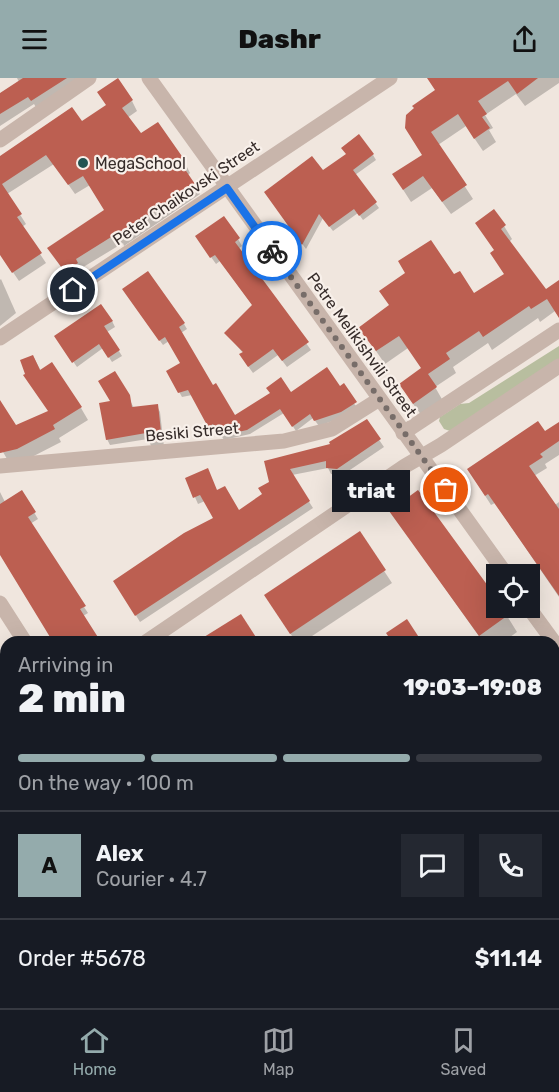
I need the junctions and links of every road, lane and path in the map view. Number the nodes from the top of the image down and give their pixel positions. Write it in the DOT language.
graph roads {
  1 [pos="89,78"];
  2 [pos="149,78"];
  3 [pos="390,78"];
  4 [pos="0,140"];
  5 [pos="227,188"];
  6 [pos="559,330"];
  7 [pos="0,338"];
  8 [pos="559,366"];
  9 [pos="378,400"];
  10 [pos="403,433"];
  11 [pos="422,457"];
  12 [pos="0,466"];
  13 [pos="499,564"];
  14 [pos="0,603"];
  15 [pos="536,618"];
  16 [pos="21,636"];
  17 [pos="155,636"];
  18 [pos="549,636"];
  1 -- 4 [label="street"];
  2 -- 5 [label="street, Petre Melikishvili Street"];
  3 -- 5 [label="street, Peter Chaikovski Street"];
  5 -- 7 [label="street, Peter Chaikovski Street"];
  5 -- 9 [label="street, Petre Melikishvili Street"];
  6 -- 10 [label="street"];
  8 -- 11 [label="street"];
  9 -- 10 [label="street, Petre Melikishvili Street"];
  9 -- 12 [label="street, Besiki Street"];
  10 -- 11 [label="street, Petre Melikishvili Street"];
  11 -- 13 [label="street, Petre Melikishvili Street"];
  11 -- 17 [label="street"];
  14 -- 16 [label="street"];
  15 -- 18 [label="street"];
}
